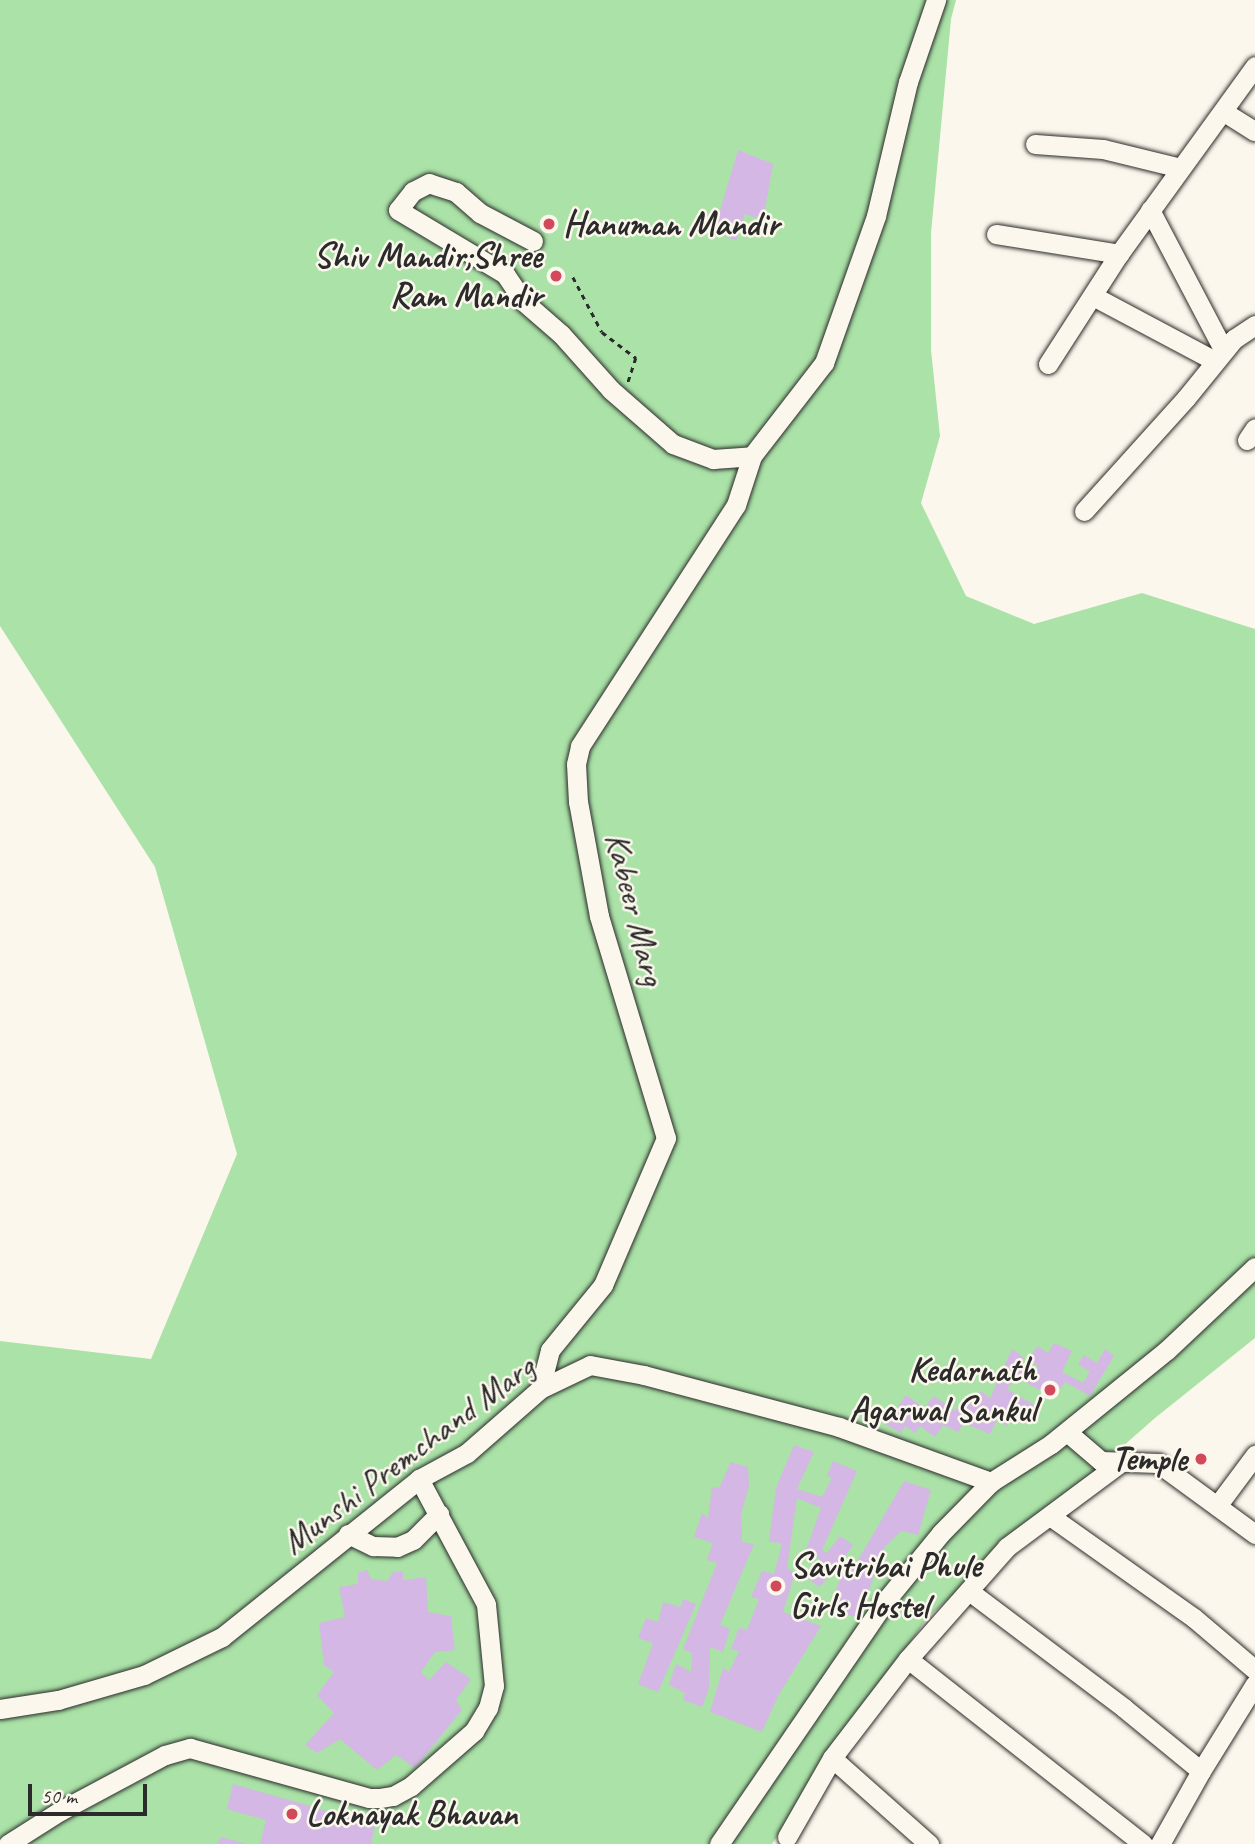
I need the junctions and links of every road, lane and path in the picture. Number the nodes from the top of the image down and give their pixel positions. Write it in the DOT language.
graph roads {
  1 [pos="936,0"];
  2 [pos="1255,66"];
  3 [pos="1224,112"];
  4 [pos="1255,131"];
  5 [pos="1035,144"];
  6 [pos="1181,168"];
  7 [pos="1150,210"];
  8 [pos="996,234"];
  9 [pos="533,241"];
  10 [pos="1119,254"];
  11 [pos="573,277"];
  12 [pos="1093,296"];
  13 [pos="1255,325"];
  14 [pos="1220,356"];
  15 [pos="1048,364"];
  16 [pos="622,399"];
  17 [pos="752,456"];
  18 [pos="1084,511"];
  19 [pos="1255,1267"];
  20 [pos="540,1389"];
  21 [pos="1067,1432"];
  22 [pos="1255,1455"];
  23 [pos="1123,1461"];
  24 [pos="419,1479"];
  25 [pos="992,1482"];
  26 [pos="1217,1506"];
  27 [pos="439,1514"];
  28 [pos="1050,1516"];
  29 [pos="348,1534"];
  30 [pos="1255,1534"];
  31 [pos="969,1591"];
  32 [pos="908,1659"];
  33 [pos="1255,1670"];
  34 [pos="1255,1685"];
  35 [pos="0,1709"];
  36 [pos="832,1758"];
  37 [pos="1201,1770"];
  38 [pos="788,1842"];
  39 [pos="8,1844"];
  40 [pos="719,1844"];
  41 [pos="929,1844"];
  42 [pos="1143,1844"];
  43 [pos="1160,1844"];
  1 -- 17 [label="street, Kabeer Marg"];
  2 -- 3 [label="street"];
  3 -- 4 [label="street"];
  3 -- 6 [label="street"];
  5 -- 6 [label="street"];
  6 -- 7 [label="street"];
  7 -- 10 [label="street"];
  7 -- 14 [label="street"];
  8 -- 10 [label="street"];
  9 -- 16 [label="street"];
  10 -- 12 [label="street"];
  11 -- 16 [label="path"];
  12 -- 14 [label="street"];
  12 -- 15 [label="street"];
  13 -- 14 [label="street"];
  14 -- 18 [label="street"];
  16 -- 17 [label="street"];
  17 -- 20 [label="street, Kabeer Marg"];
  19 -- 21 [label="street"];
  20 -- 24 [label="street, Munshi Premchand Marg"];
  20 -- 25 [label="street, Munshi Premchand Marg"];
  21 -- 23 [label="street"];
  21 -- 25 [label="street"];
  22 -- 26 [label="street"];
  23 -- 26 [label="street"];
  23 -- 28 [label="street"];
  24 -- 27 [label="street"];
  24 -- 29 [label="street, Munshi Premchand Marg"];
  25 -- 40 [label="street"];
  26 -- 30 [label="street"];
  27 -- 29 [label="street"];
  27 -- 39 [label="street"];
  28 -- 31 [label="street"];
  28 -- 33 [label="street"];
  29 -- 35 [label="street, Munshi Premchand Marg"];
  31 -- 32 [label="street"];
  31 -- 37 [label="street"];
  32 -- 36 [label="street"];
  32 -- 42 [label="street"];
  34 -- 37 [label="street"];
  36 -- 38 [label="street"];
  36 -- 41 [label="street"];
  37 -- 43 [label="street"];
}
